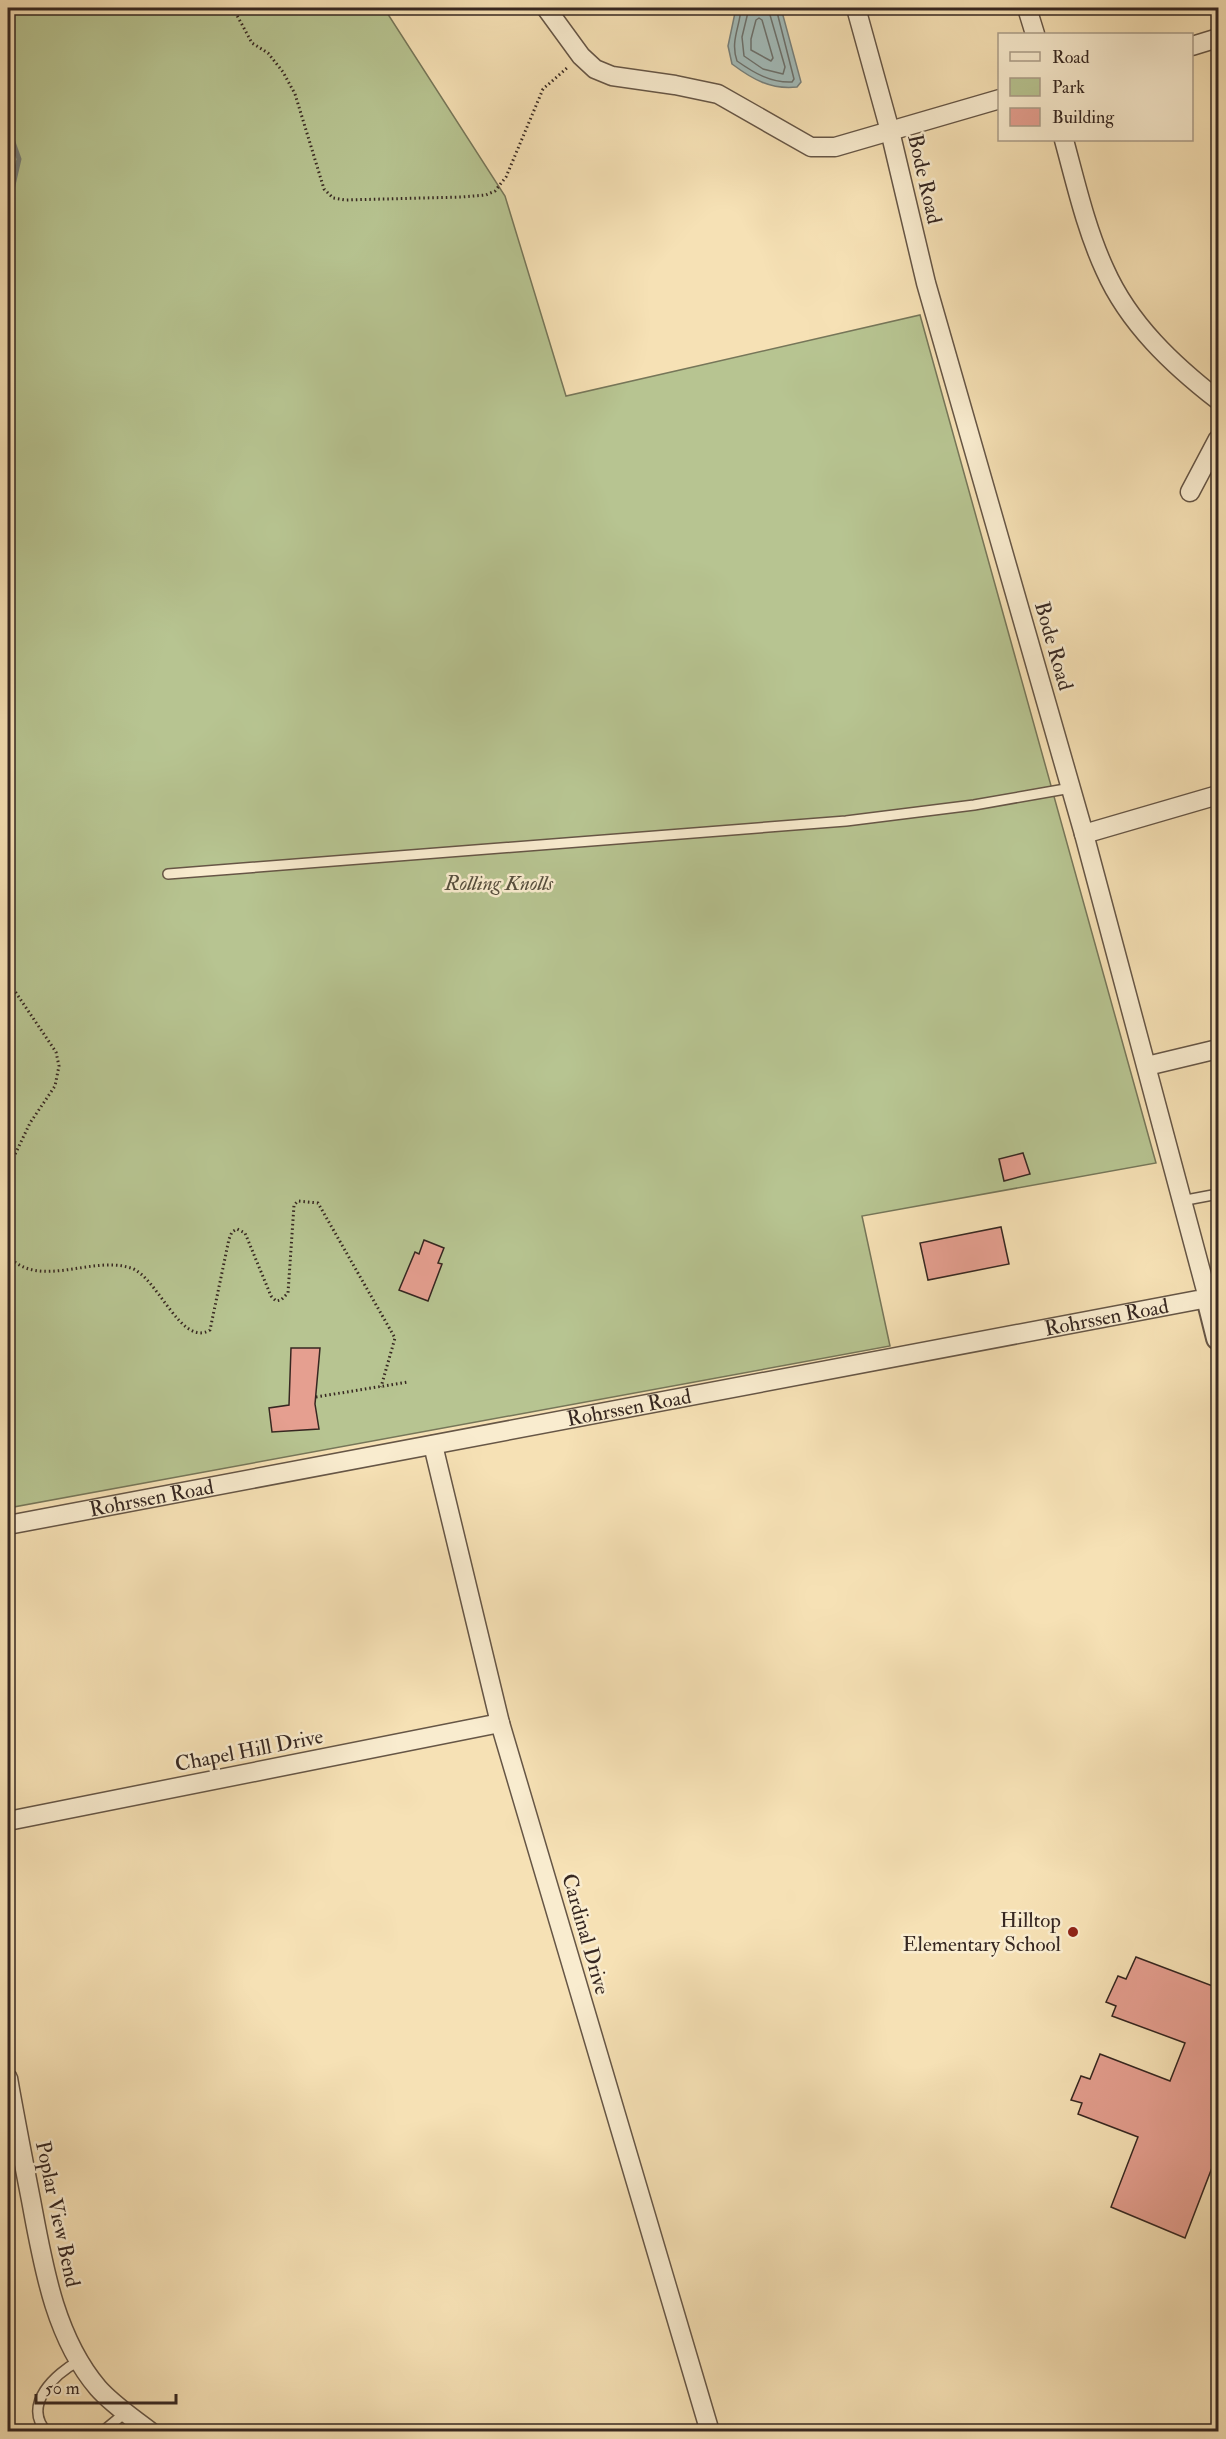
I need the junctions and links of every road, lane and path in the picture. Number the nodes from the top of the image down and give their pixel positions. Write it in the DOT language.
graph roads {
  1 [pos="233,8"];
  2 [pos="546,8"];
  3 [pos="856,8"];
  4 [pos="1027,8"];
  5 [pos="1035,33"];
  6 [pos="1218,38"];
  7 [pos="1193,45"];
  8 [pos="581,56"];
  9 [pos="998,99"];
  10 [pos="890,131"];
  11 [pos="1064,141"];
  12 [pos="1218,400"];
  13 [pos="1218,439"];
  14 [pos="1190,492"];
  15 [pos="1071,788"];
  16 [pos="1218,795"];
  17 [pos="1084,834"];
  18 [pos="168,874"];
  19 [pos="8,981"];
  20 [pos="1218,1049"];
  21 [pos="1147,1066"];
  22 [pos="8,1169"];
  23 [pos="1218,1194"];
  24 [pos="1181,1201"];
  25 [pos="8,1256"];
  26 [pos="1213,1296"];
  27 [pos="1218,1338"];
  28 [pos="408,1382"];
  29 [pos="381,1387"];
  30 [pos="316,1397"];
  31 [pos="433,1445"];
  32 [pos="8,1526"];
  33 [pos="500,1723"];
  34 [pos="8,1821"];
  35 [pos="8,2078"];
  36 [pos="79,2361"];
  37 [pos="125,2413"];
  38 [pos="47,2432"];
  39 [pos="102,2432"];
  40 [pos="151,2432"];
  41 [pos="710,2432"];
  1 -- 8 [label="path"];
  2 -- 8 [label="street"];
  3 -- 10 [label="street, Bode Road"];
  4 -- 5 [label="street"];
  6 -- 7 [label="street"];
  8 -- 10 [label="street"];
  9 -- 10 [label="street"];
  10 -- 15 [label="street, Bode Road"];
  11 -- 12 [label="street"];
  13 -- 14 [label="street"];
  15 -- 17 [label="street, Bode Road"];
  15 -- 18 [label="lane"];
  16 -- 17 [label="street"];
  17 -- 21 [label="street, Bode Road"];
  19 -- 22 [label="path"];
  20 -- 21 [label="street"];
  21 -- 24 [label="street, Bode Road"];
  23 -- 24 [label="lane"];
  24 -- 26 [label="street, Bode Road"];
  25 -- 29 [label="path"];
  26 -- 27 [label="street"];
  26 -- 31 [label="street, Rohrssen Road"];
  28 -- 29 [label="path"];
  29 -- 30 [label="path"];
  31 -- 32 [label="street, Rohrssen Road"];
  31 -- 33 [label="street, Cardinal Drive"];
  33 -- 34 [label="street, Chapel Hill Drive"];
  33 -- 41 [label="street, Cardinal Drive"];
  35 -- 36 [label="street, Poplar View Bend"];
  36 -- 37 [label="street, Poplar View Bend"];
  36 -- 38 [label="lane"];
  37 -- 39 [label="lane"];
  37 -- 40 [label="street, Poplar View Bend"];
}
